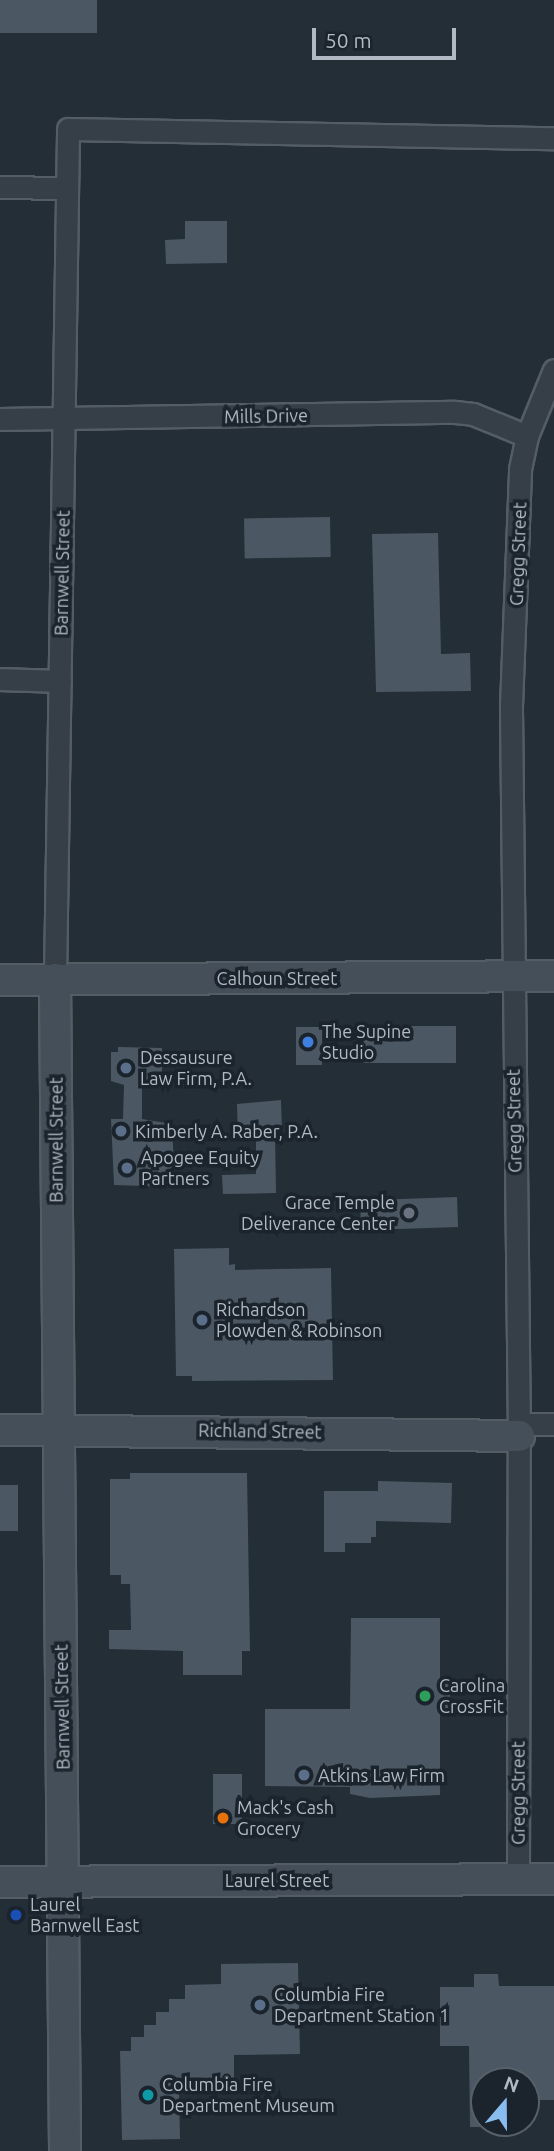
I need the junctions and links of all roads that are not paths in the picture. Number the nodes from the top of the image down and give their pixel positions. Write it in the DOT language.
graph roads {
  1 [pos="554,138"];
  2 [pos="0,187"];
  3 [pos="67,188"];
  4 [pos="554,370"];
  5 [pos="0,419"];
  6 [pos="65,419"];
  7 [pos="527,436"];
  8 [pos="0,679"];
  9 [pos="60,681"];
  10 [pos="511,976"];
  11 [pos="554,976"];
  12 [pos="55,979"];
  13 [pos="0,980"];
  14 [pos="554,1424"];
  15 [pos="0,1430"];
  16 [pos="58,1430"];
  17 [pos="519,1430"];
  18 [pos="518,1879"];
  19 [pos="554,1879"];
  20 [pos="0,1882"];
  21 [pos="65,1882"];
  22 [pos="65,2151"];
  1 -- 3 [label="street, Barnwell Street"];
  2 -- 3 [label="street"];
  3 -- 6 [label="street, Barnwell Street"];
  4 -- 7 [label="street, Gregg Street"];
  5 -- 6 [label="street, Mills Drive"];
  6 -- 7 [label="street, Mills Drive"];
  6 -- 9 [label="street, Barnwell Street"];
  7 -- 10 [label="street, Gregg Street"];
  8 -- 9 [label="street"];
  9 -- 12 [label="street, Barnwell Street"];
  10 -- 11 [label="street, Calhoun Street"];
  10 -- 12 [label="street, Calhoun Street"];
  10 -- 17 [label="street, Gregg Street"];
  12 -- 13 [label="street, Calhoun Street"];
  12 -- 16 [label="street, Barnwell Street"];
  14 -- 17 [label="street, Richland Street"];
  15 -- 16 [label="street, Richland Street"];
  16 -- 17 [label="street, Richland Street"];
  16 -- 21 [label="street, Barnwell Street"];
  17 -- 18 [label="street, Gregg Street"];
  18 -- 19 [label="street, Laurel Street"];
  18 -- 21 [label="street, Laurel Street"];
  20 -- 21 [label="street, Laurel Street"];
  21 -- 22 [label="street, Barnwell Street"];
}
